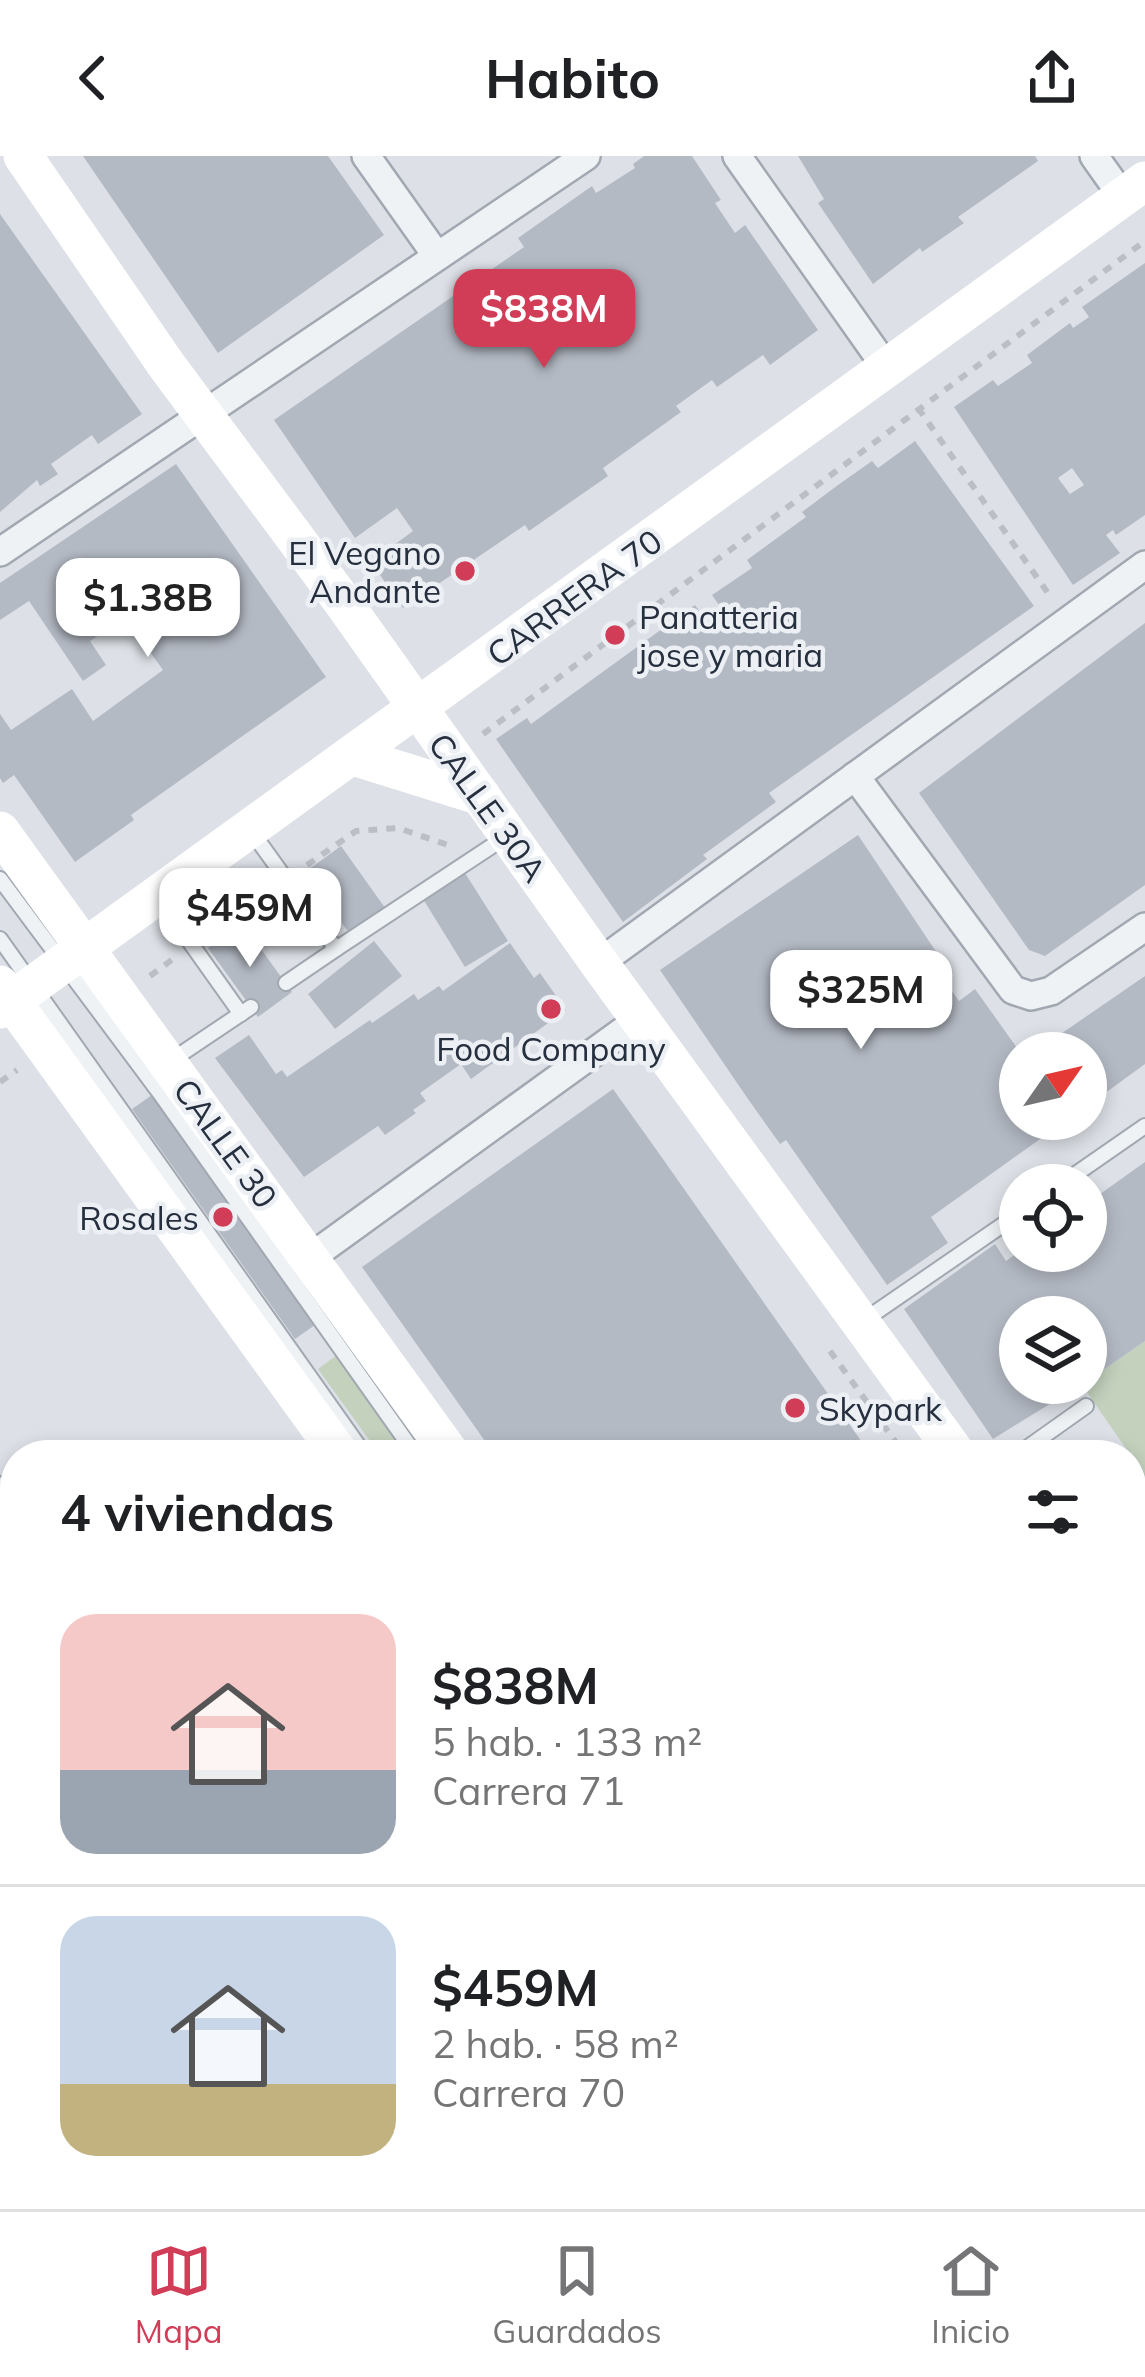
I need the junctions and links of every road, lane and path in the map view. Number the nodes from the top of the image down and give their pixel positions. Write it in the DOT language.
graph roads {
  1 [pos="23,156"];
  2 [pos="366,156"];
  3 [pos="586,156"];
  4 [pos="737,156"];
  5 [pos="1094,156"];
  6 [pos="1134,189"];
  7 [pos="1145,241"];
  8 [pos="437,256"];
  9 [pos="886,367"];
  10 [pos="918,407"];
  11 [pos="205,413"];
  12 [pos="0,552"];
  13 [pos="1145,565"];
  14 [pos="1068,621"];
  15 [pos="418,710"];
  16 [pos="352,756"];
  17 [pos="452,756"];
  18 [pos="855,776"];
  19 [pos="481,796"];
  20 [pos="250,830"];
  21 [pos="0,832"];
  22 [pos="509,835"];
  23 [pos="455,849"];
  24 [pos="0,879"];
  25 [pos="286,880"];
  26 [pos="158,896"];
  27 [pos="1145,927"];
  28 [pos="0,939"];
  29 [pos="193,945"];
  30 [pos="336,950"];
  31 [pos="599,963"];
  32 [pos="32,982"];
  33 [pos="286,983"];
  34 [pos="138,985"];
  35 [pos="640,1018"];
  36 [pos="168,1063"];
  37 [pos="1145,1126"];
  38 [pos="1090,1164"];
  39 [pos="999,1227"];
  40 [pos="325,1247"];
  41 [pos="861,1322"];
  42 [pos="1086,1406"];
  43 [pos="330,1440"];
  44 [pos="354,1440"];
  45 [pos="405,1440"];
  46 [pos="440,1440"];
  47 [pos="946,1440"];
  48 [pos="1038,1440"];
  1 -- 11 [label="main road, CALLE 30A"];
  2 -- 8 [label="street"];
  3 -- 8 [label="street"];
  4 -- 9 [label="street"];
  5 -- 6 [label="street"];
  6 -- 9 [label="main road, CARRERA 70"];
  7 -- 10 [label="path"];
  8 -- 11 [label="street"];
  9 -- 15 [label="main road, CARRERA 70"];
  10 -- 14 [label="path"];
  10 -- 17 [label="path"];
  11 -- 12 [label="street"];
  11 -- 15 [label="main road, CALLE 30A"];
  13 -- 14 [label="street"];
  14 -- 18 [label="street"];
  15 -- 16 [label="main road, CARRERA 70"];
  15 -- 17 [label="main road, CALLE 30A"];
  16 -- 19 [label="main road"];
  16 -- 20 [label="main road, CARRERA 70"];
  17 -- 19 [label="main road, CALLE 30A"];
  18 -- 27 [label="street"];
  18 -- 31 [label="street"];
  19 -- 22 [label="main road, CALLE 30A"];
  20 -- 25 [label="lane"];
  20 -- 26 [label="main road, CARRERA 70"];
  21 -- 32 [label="main road, CALLE 30"];
  22 -- 30 [label="lane"];
  22 -- 31 [label="main road, CALLE 30A"];
  23 -- 25 [label="path"];
  24 -- 32 [label="lane"];
  25 -- 29 [label="path"];
  25 -- 30 [label="lane"];
  26 -- 29 [label="lane"];
  26 -- 32 [label="main road, CARRERA 70"];
  28 -- 32 [label="lane"];
  29 -- 34 [label="path"];
  29 -- 36 [label="lane"];
  30 -- 33 [label="lane"];
  31 -- 35 [label="main road, CALLE 30A"];
  32 -- 36 [label="main road, CALLE 30"];
  32 -- 43 [label="main road, CALLE 30"];
  32 -- 44 [label="lane"];
  32 -- 45 [label="lane"];
  35 -- 40 [label="street"];
  35 -- 41 [label="main road, CALLE 30A"];
  36 -- 46 [label="main road, CALLE 30"];
  37 -- 38 [label="lane"];
  39 -- 41 [label="lane"];
  41 -- 47 [label="main road, CALLE 30A"];
  42 -- 48 [label="lane"];
}
